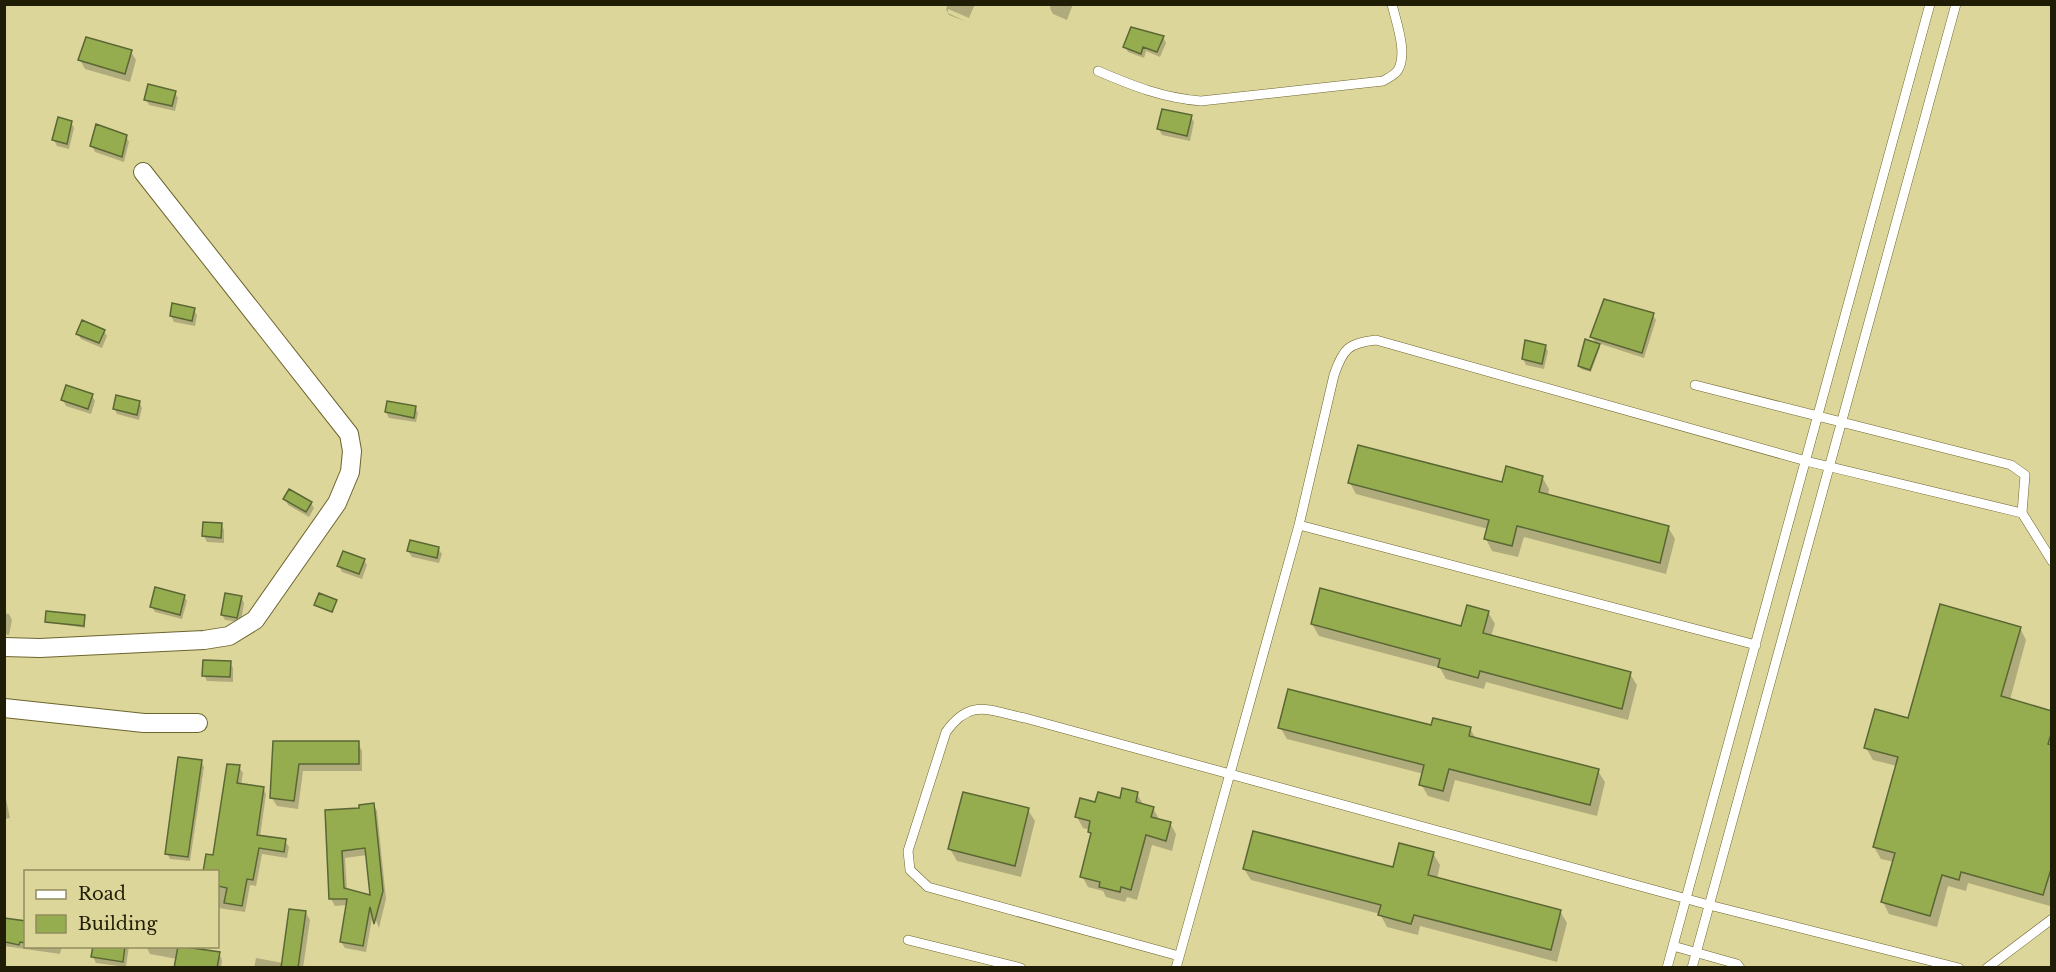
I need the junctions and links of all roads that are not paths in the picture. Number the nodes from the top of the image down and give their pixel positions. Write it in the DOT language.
graph roads {
  1 [pos="1392,4"];
  2 [pos="1930,4"];
  3 [pos="1956,4"];
  4 [pos="1098,71"];
  5 [pos="143,172"];
  6 [pos="1695,385"];
  7 [pos="1818,416"];
  8 [pos="1842,421"];
  9 [pos="1806,461"];
  10 [pos="1830,466"];
  11 [pos="2022,513"];
  12 [pos="1299,525"];
  13 [pos="2052,561"];
  14 [pos="1756,645"];
  15 [pos="4,647"];
  16 [pos="4,708"];
  17 [pos="198,723"];
  18 [pos="1229,775"];
  19 [pos="1686,899"];
  20 [pos="1709,905"];
  21 [pos="2052,919"];
  22 [pos="908,940"];
  23 [pos="1673,946"];
  24 [pos="1696,952"];
  25 [pos="1179,956"];
  26 [pos="1021,968"];
  27 [pos="1176,968"];
  28 [pos="1667,968"];
  29 [pos="1692,968"];
  30 [pos="1740,968"];
  31 [pos="1959,968"];
  32 [pos="1987,968"];
  1 -- 4 [label="lane"];
  2 -- 7 [label="lane"];
  3 -- 8 [label="lane"];
  5 -- 15 [label="street"];
  6 -- 7 [label="lane"];
  7 -- 8 [label="lane"];
  7 -- 9 [label="lane"];
  8 -- 10 [label="lane"];
  8 -- 11 [label="lane"];
  9 -- 10 [label="lane"];
  9 -- 12 [label="lane"];
  9 -- 14 [label="lane"];
  10 -- 11 [label="lane"];
  10 -- 20 [label="lane"];
  11 -- 13 [label="lane"];
  12 -- 14 [label="lane"];
  12 -- 18 [label="lane"];
  14 -- 19 [label="lane"];
  16 -- 17 [label="street"];
  18 -- 19 [label="lane"];
  18 -- 25 [label="lane"];
  18 -- 25 [label="lane"];
  19 -- 20 [label="lane"];
  19 -- 23 [label="lane"];
  20 -- 24 [label="lane"];
  20 -- 31 [label="lane"];
  21 -- 32 [label="lane"];
  22 -- 26 [label="lane"];
  23 -- 24 [label="lane"];
  23 -- 28 [label="lane"];
  24 -- 29 [label="lane"];
  24 -- 30 [label="lane"];
  25 -- 27 [label="lane"];
}
